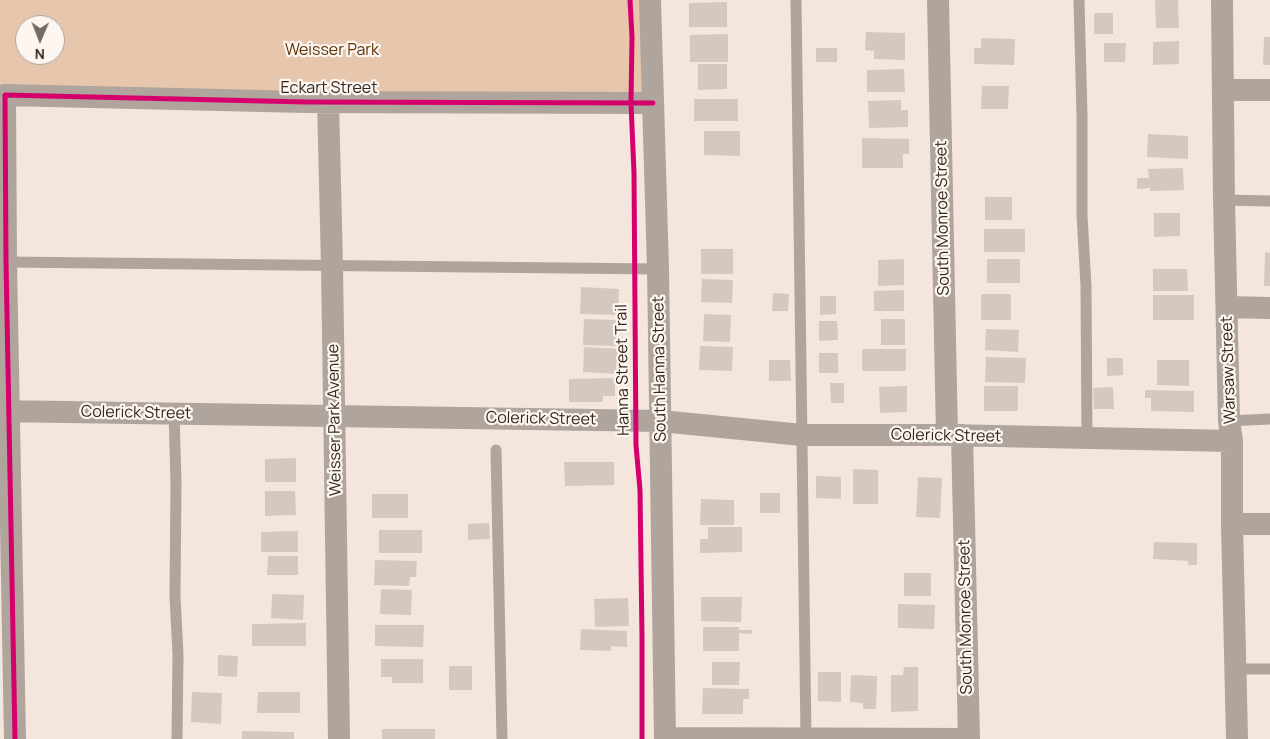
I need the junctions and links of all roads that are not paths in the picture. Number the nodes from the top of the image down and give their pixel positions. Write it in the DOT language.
graph roads {
  1 [pos="650,0"];
  2 [pos="796,0"];
  3 [pos="938,0"];
  4 [pos="1079,0"];
  5 [pos="1222,0"];
  6 [pos="1223,90"];
  7 [pos="1270,90"];
  8 [pos="2,95"];
  9 [pos="328,102"];
  10 [pos="652,103"];
  11 [pos="1224,200"];
  12 [pos="1270,201"];
  13 [pos="6,262"];
  14 [pos="332,266"];
  15 [pos="658,269"];
  16 [pos="1227,307"];
  17 [pos="1270,308"];
  18 [pos="5,411"];
  19 [pos="174,413"];
  20 [pos="335,416"];
  21 [pos="1270,419"];
  22 [pos="661,421"];
  23 [pos="1230,431"];
  24 [pos="802,435"];
  25 [pos="955,435"];
  26 [pos="1087,438"];
  27 [pos="496,450"];
  28 [pos="1232,524"];
  29 [pos="1270,524"];
  30 [pos="1235,669"];
  31 [pos="1270,669"];
  32 [pos="806,737"];
  33 [pos="665,738"];
  34 [pos="16,739"];
  35 [pos="177,739"];
  36 [pos="339,739"];
  37 [pos="502,739"];
  38 [pos="851,739"];
  39 [pos="969,739"];
  40 [pos="1237,739"];
  1 -- 10 [label="street, South Hanna Street"];
  2 -- 24 [label="lane"];
  3 -- 25 [label="street, South Monroe Street"];
  4 -- 26 [label="lane"];
  5 -- 6 [label="street, Warsaw Street"];
  6 -- 7 [label="street"];
  6 -- 11 [label="street, Warsaw Street"];
  8 -- 9 [label="street, Eckart Street"];
  8 -- 13 [label="street"];
  9 -- 10 [label="street, Eckart Street"];
  9 -- 14 [label="street, Weisser Park Avenue"];
  10 -- 15 [label="street, South Hanna Street"];
  11 -- 12 [label="lane"];
  11 -- 16 [label="street, Warsaw Street"];
  13 -- 14 [label="lane"];
  13 -- 18 [label="street"];
  14 -- 15 [label="lane"];
  14 -- 20 [label="street, Weisser Park Avenue"];
  15 -- 22 [label="street, South Hanna Street"];
  16 -- 17 [label="street"];
  16 -- 23 [label="street, Warsaw Street"];
  18 -- 19 [label="street, Colerick Street"];
  18 -- 34 [label="street"];
  19 -- 20 [label="street, Colerick Street"];
  19 -- 35 [label="lane"];
  20 -- 22 [label="street, Colerick Street"];
  20 -- 36 [label="street, Weisser Park Avenue"];
  21 -- 23 [label="lane"];
  22 -- 24 [label="street, Colerick Street"];
  22 -- 33 [label="street, South Hanna Street"];
  23 -- 26 [label="street, Colerick Street"];
  23 -- 28 [label="street, Warsaw Street"];
  24 -- 25 [label="street, Colerick Street"];
  24 -- 32 [label="lane"];
  25 -- 26 [label="street, Colerick Street"];
  25 -- 39 [label="street, South Monroe Street"];
  27 -- 37 [label="lane"];
  28 -- 29 [label="street"];
  28 -- 30 [label="street, Warsaw Street"];
  30 -- 31 [label="lane"];
  30 -- 40 [label="street, Warsaw Street"];
  32 -- 33 [label="street"];
  32 -- 38 [label="street"];
  38 -- 39 [label="street"];
}
